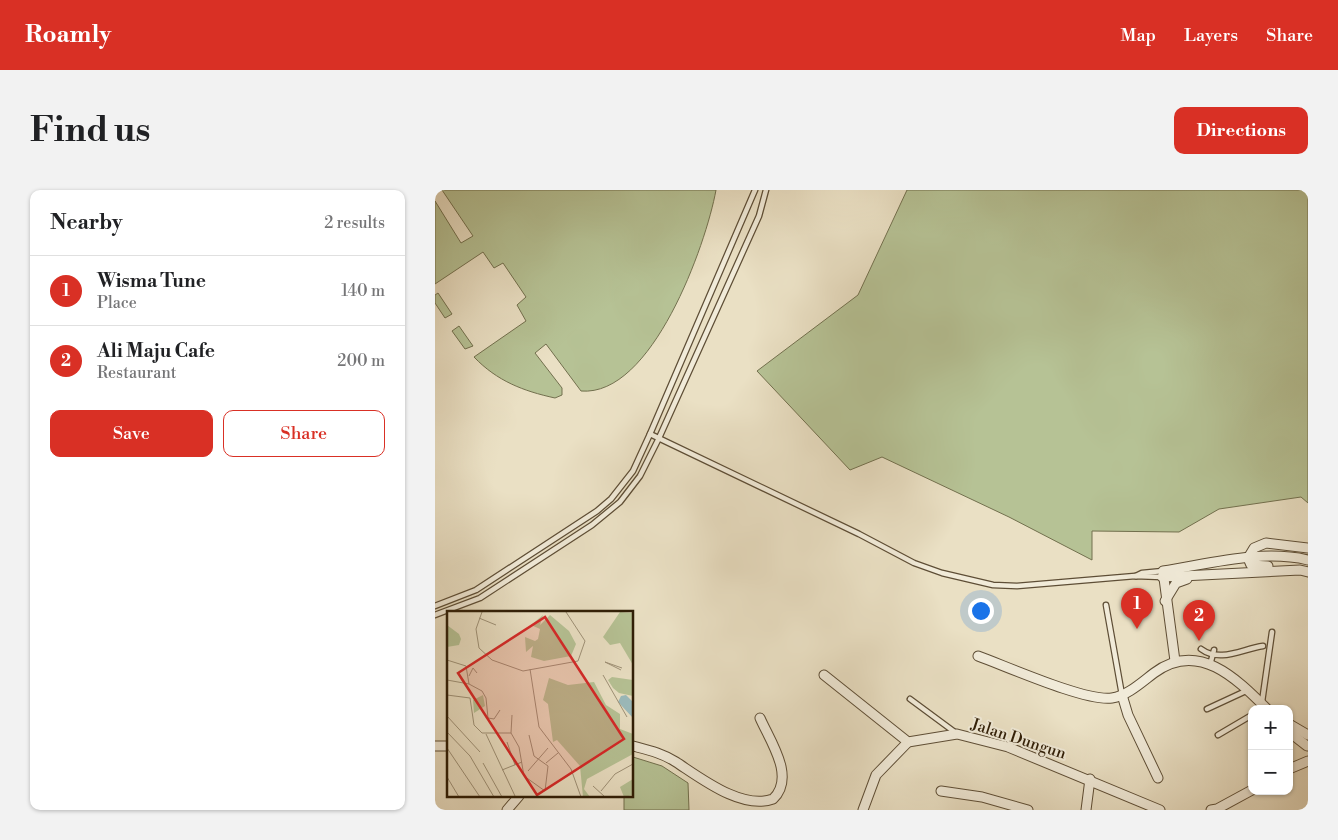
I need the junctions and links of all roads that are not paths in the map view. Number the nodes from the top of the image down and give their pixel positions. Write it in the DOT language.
graph roads {
  1 [pos="755,190"];
  2 [pos="765,190"];
  3 [pos="650,434"];
  4 [pos="659,438"];
  5 [pos="1308,548"];
  6 [pos="1248,558"];
  7 [pos="1308,560"];
  8 [pos="1304,571"];
  9 [pos="1163,574"];
  10 [pos="1216,574"];
  11 [pos="1165,600"];
  12 [pos="1107,605"];
  13 [pos="435,606"];
  14 [pos="435,615"];
  15 [pos="1273,632"];
  16 [pos="1263,646"];
  17 [pos="1201,649"];
  18 [pos="1215,650"];
  19 [pos="978,656"];
  20 [pos="1211,660"];
  21 [pos="1175,661"];
  22 [pos="824,675"];
  23 [pos="1248,690"];
  24 [pos="1122,695"];
  25 [pos="910,699"];
  26 [pos="1262,705"];
  27 [pos="1264,705"];
  28 [pos="1207,709"];
  29 [pos="760,718"];
  30 [pos="1248,718"];
  31 [pos="1293,726"];
  32 [pos="1307,733"];
  33 [pos="957,734"];
  34 [pos="1218,735"];
  35 [pos="1293,736"];
  36 [pos="908,742"];
  37 [pos="634,746"];
  38 [pos="1307,752"];
  39 [pos="1293,767"];
  40 [pos="1157,778"];
  41 [pos="1090,779"];
  42 [pos="941,791"];
  43 [pos="1248,792"];
  44 [pos="517,798"];
  45 [pos="507,810"];
  46 [pos="863,810"];
  47 [pos="1028,810"];
  48 [pos="1085,810"];
  49 [pos="1160,810"];
  50 [pos="1215,810"];
  1 -- 3 [label="lane"];
  2 -- 4 [label="lane"];
  3 -- 4 [label="lane"];
  3 -- 13 [label="lane"];
  4 -- 9 [label="lane"];
  4 -- 14 [label="lane"];
  5 -- 6 [label="street"];
  6 -- 7 [label="street"];
  6 -- 8 [label="street"];
  6 -- 9 [label="street"];
  8 -- 10 [label="street"];
  9 -- 10 [label="street"];
  9 -- 11 [label="street"];
  10 -- 11 [label="street"];
  11 -- 21 [label="street"];
  12 -- 24 [label="lane"];
  15 -- 27 [label="lane"];
  16 -- 20 [label="lane"];
  17 -- 20 [label="lane"];
  18 -- 20 [label="lane"];
  19 -- 24 [label="street"];
  20 -- 21 [label="street"];
  20 -- 23 [label="street"];
  21 -- 24 [label="street"];
  22 -- 36 [label="street"];
  23 -- 26 [label="street"];
  23 -- 28 [label="lane"];
  24 -- 40 [label="street"];
  25 -- 33 [label="lane"];
  29 -- 37 [label="street"];
  30 -- 34 [label="lane"];
  31 -- 32 [label="street"];
  33 -- 36 [label="street, Jalan Dungun"];
  33 -- 41 [label="street, Jalan Dungun"];
  35 -- 38 [label="street"];
  36 -- 46 [label="street"];
  38 -- 39 [label="street"];
  41 -- 48 [label="street"];
  41 -- 49 [label="street, Jalan Dungun"];
  42 -- 47 [label="street"];
  43 -- 50 [label="street"];
  44 -- 45 [label="street"];
}
